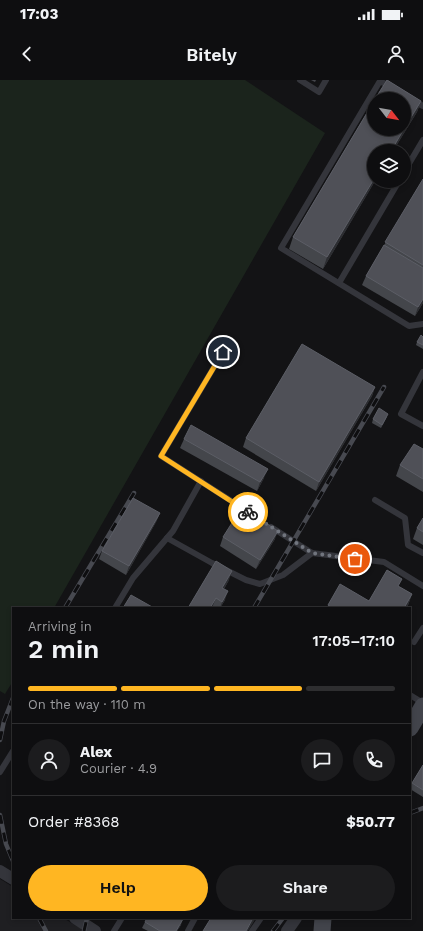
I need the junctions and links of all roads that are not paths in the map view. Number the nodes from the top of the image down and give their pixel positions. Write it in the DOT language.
graph roads {
  1 [pos="300,80"];
  2 [pos="326,80"];
  3 [pos="373,92"];
  4 [pos="398,92"];
  5 [pos="411,99"];
  6 [pos="367,103"];
  7 [pos="423,106"];
  8 [pos="423,140"];
  9 [pos="411,160"];
  10 [pos="395,188"];
  11 [pos="339,283"];
  12 [pos="423,324"];
  13 [pos="223,352"];
  14 [pos="423,372"];
  15 [pos="423,426"];
  16 [pos="201,481"];
  17 [pos="375,500"];
  18 [pos="253,515"];
  19 [pos="267,524"];
  20 [pos="167,538"];
  21 [pos="312,553"];
  22 [pos="423,553"];
  23 [pos="423,586"];
  24 [pos="116,607"];
  25 [pos="423,628"];
  26 [pos="414,642"];
  27 [pos="411,696"];
  28 [pos="423,705"];
  29 [pos="411,726"];
  30 [pos="12,753"];
  31 [pos="0,772"];
  32 [pos="0,871"];
  33 [pos="12,879"];
  34 [pos="77,919"];
  35 [pos="121,919"];
  36 [pos="194,919"];
  37 [pos="260,919"];
  38 [pos="295,919"];
  39 [pos="323,919"];
  40 [pos="95,931"];
  41 [pos="114,931"];
  42 [pos="188,931"];
  43 [pos="252,931"];
  44 [pos="286,931"];
  45 [pos="322,931"];
  1 -- 2 [label="lane"];
  3 -- 4 [label="lane"];
  5 -- 7 [label="lane"];
  6 -- 11 [label="lane"];
  8 -- 9 [label="lane"];
  10 -- 11 [label="lane"];
  11 -- 12 [label="lane"];
  13 -- 16 [label="lane"];
  14 -- 15 [label="lane"];
  16 -- 18 [label="lane"];
  16 -- 20 [label="lane"];
  17 -- 22 [label="lane"];
  19 -- 21 [label="lane"];
  20 -- 21 [label="lane"];
  20 -- 24 [label="lane"];
  21 -- 23 [label="lane"];
  25 -- 26 [label="lane"];
  27 -- 28 [label="lane"];
  28 -- 29 [label="main road"];
  30 -- 31 [label="lane"];
  32 -- 33 [label="street"];
  34 -- 40 [label="street"];
  35 -- 41 [label="lane"];
  36 -- 42 [label="lane"];
  37 -- 43 [label="lane"];
  38 -- 44 [label="street"];
  39 -- 45 [label="main road"];
}
